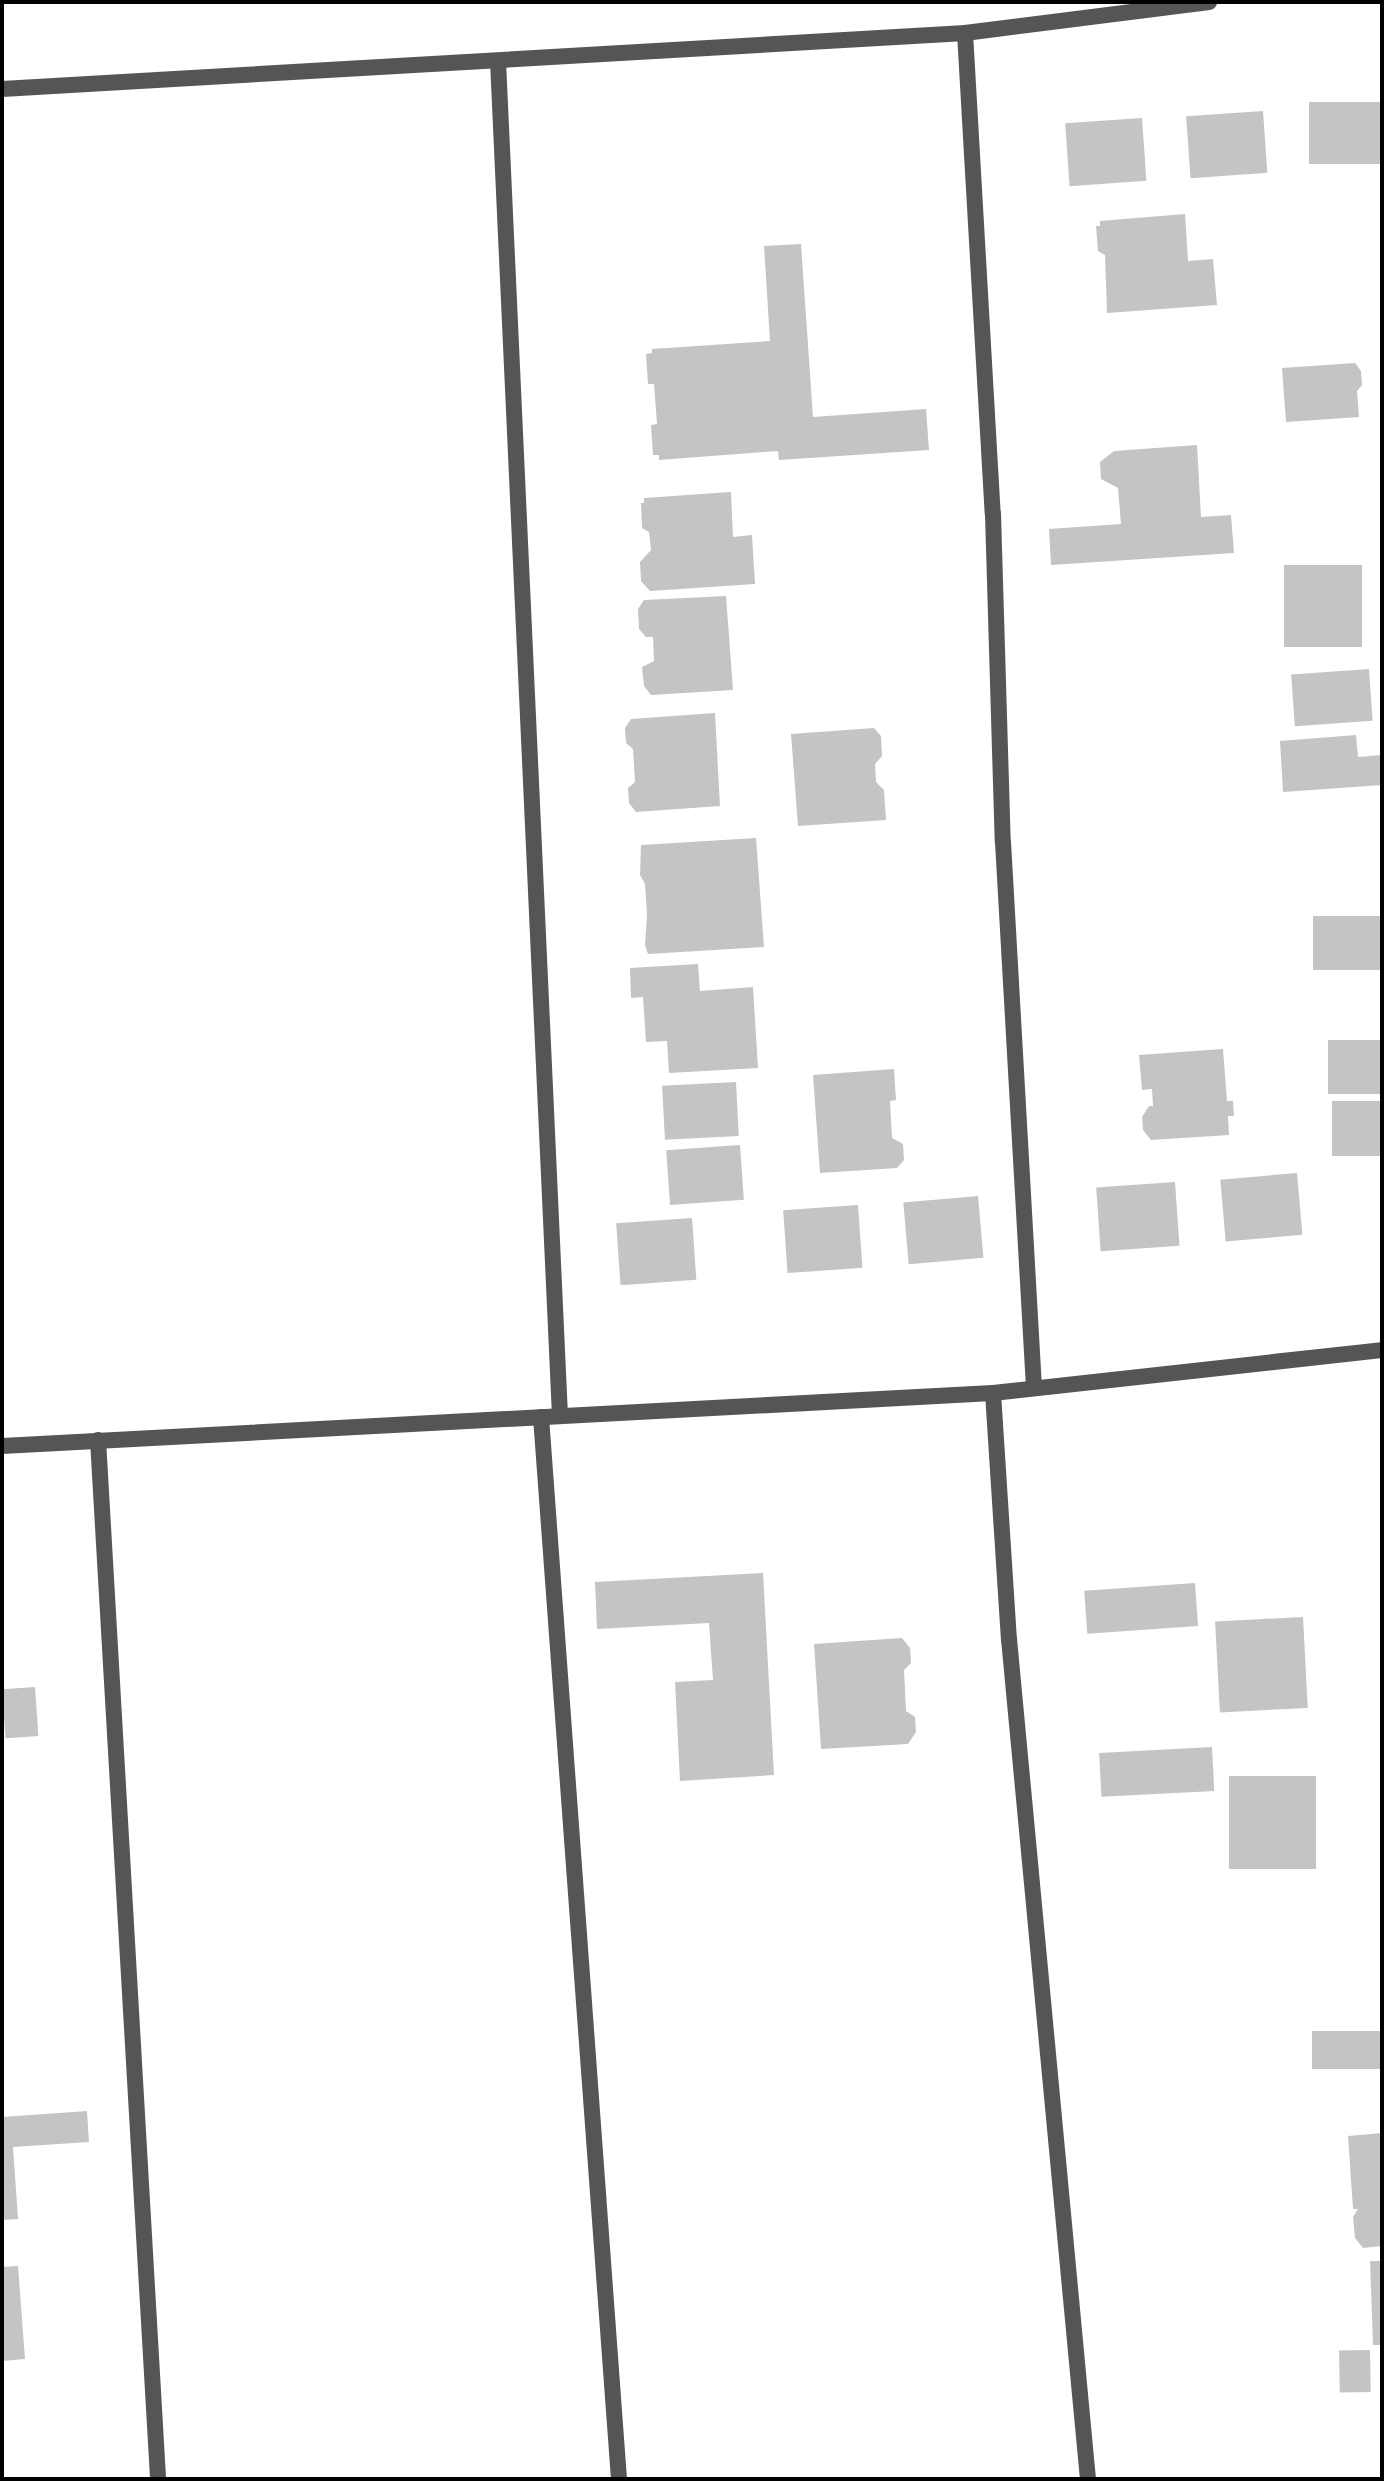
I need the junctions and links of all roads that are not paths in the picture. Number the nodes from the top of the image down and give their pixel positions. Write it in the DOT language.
graph roads {
  1 [pos="1209,2"];
  2 [pos="965,33"];
  3 [pos="498,61"];
  4 [pos="2,89"];
  5 [pos="1382,1350"];
  6 [pos="1034,1388"];
  7 [pos="993,1393"];
  8 [pos="560,1416"];
  9 [pos="541,1417"];
  10 [pos="98,1440"];
  11 [pos="2,1446"];
  12 [pos="158,2479"];
  13 [pos="619,2479"];
  14 [pos="1088,2479"];
  1 -- 2 [label="street"];
  2 -- 3 [label="street"];
  2 -- 6 [label="street"];
  3 -- 4 [label="street"];
  3 -- 8 [label="street"];
  5 -- 6 [label="street"];
  6 -- 7 [label="street"];
  7 -- 8 [label="street"];
  7 -- 14 [label="street"];
  8 -- 9 [label="street"];
  9 -- 10 [label="street"];
  9 -- 13 [label="street"];
  10 -- 11 [label="street"];
  10 -- 12 [label="street"];
}
